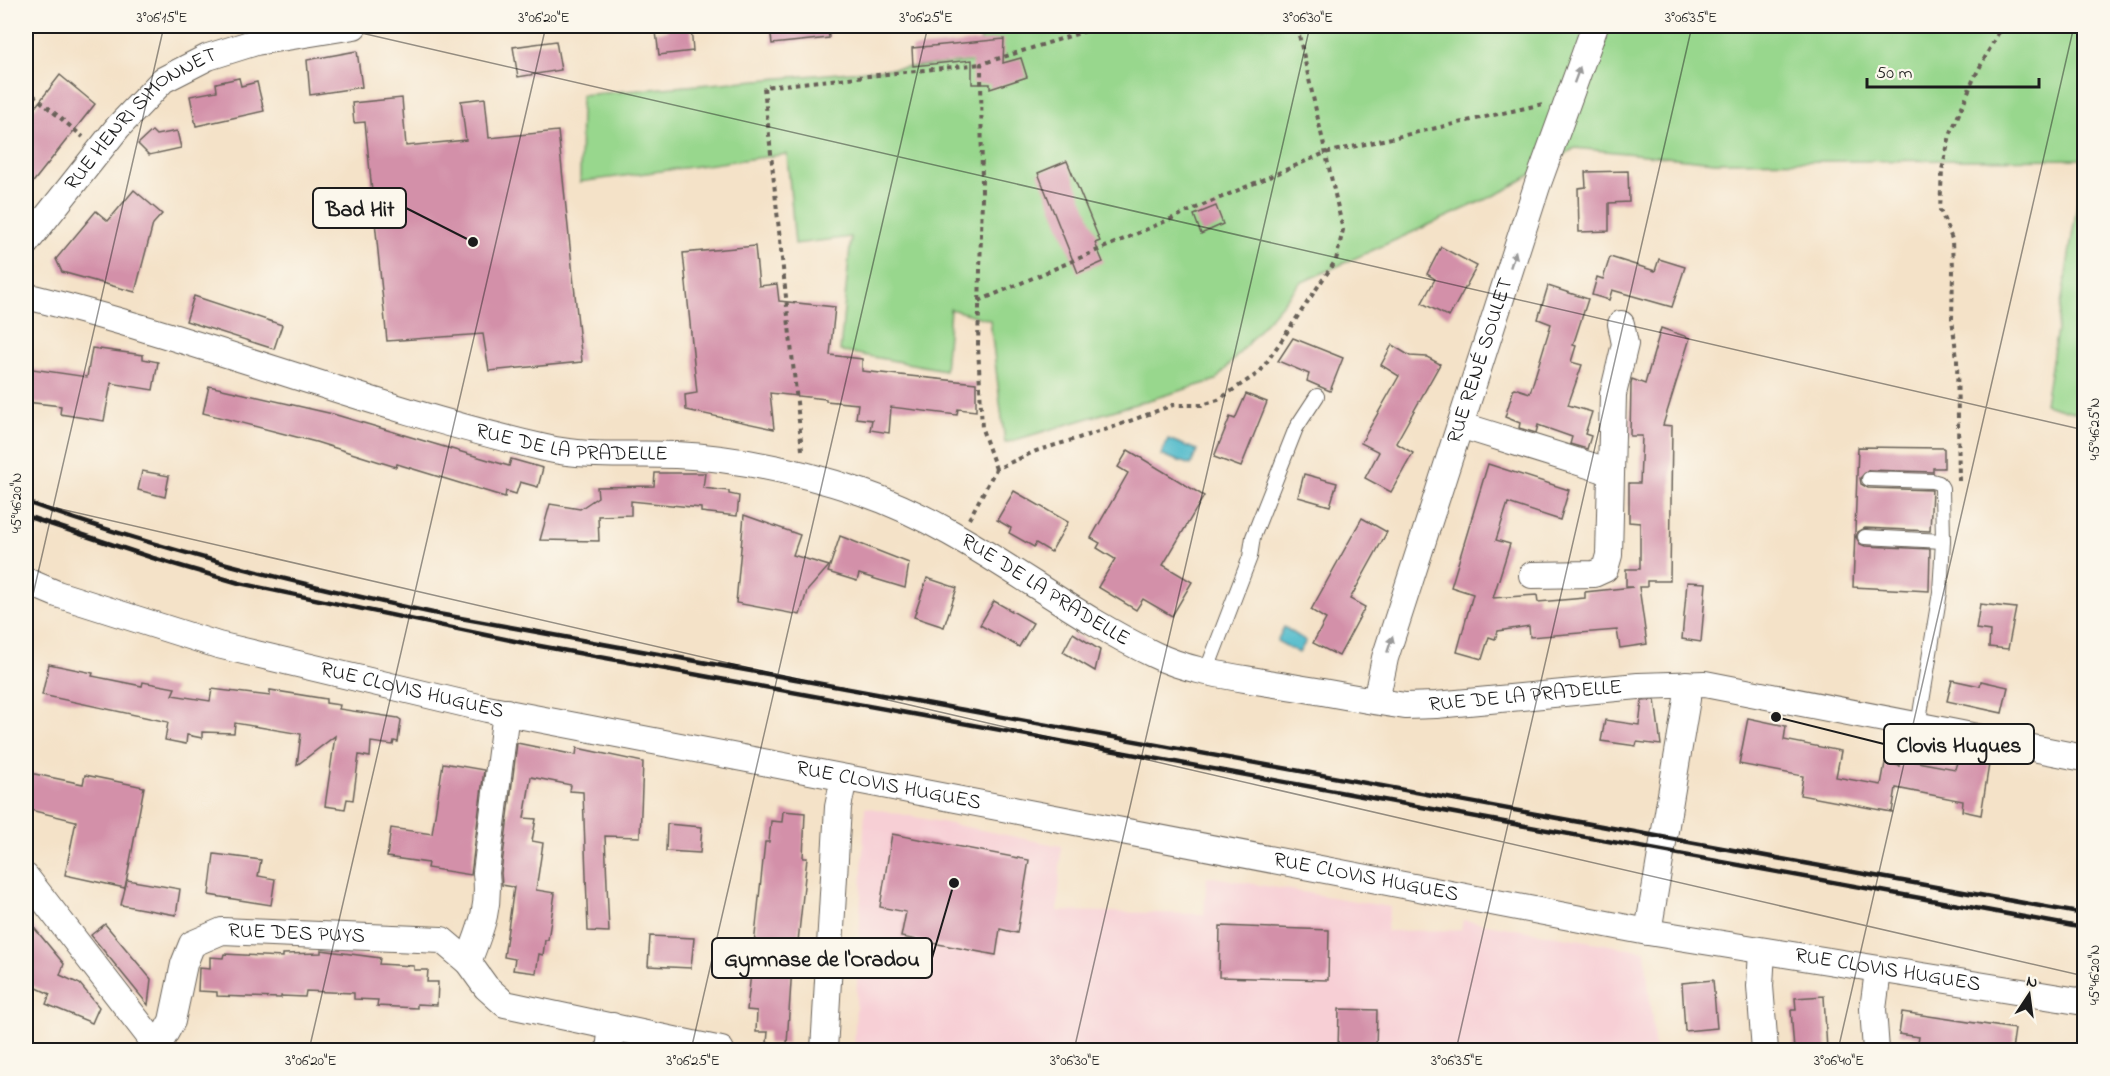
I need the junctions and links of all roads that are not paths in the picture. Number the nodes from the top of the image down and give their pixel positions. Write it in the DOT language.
graph roads {
  1 [pos="354,26"];
  2 [pos="1594,26"];
  3 [pos="26,243"];
  4 [pos="26,296"];
  5 [pos="1621,324"];
  6 [pos="1317,396"];
  7 [pos="1460,425"];
  8 [pos="1611,472"];
  9 [pos="1869,479"];
  10 [pos="1865,537"];
  11 [pos="1944,541"];
  12 [pos="1532,575"];
  13 [pos="26,581"];
  14 [pos="1206,672"];
  15 [pos="1686,684"];
  16 [pos="1376,701"];
  17 [pos="506,712"];
  18 [pos="1918,726"];
  19 [pos="2085,758"];
  20 [pos="844,778"];
  21 [pos="26,876"];
  22 [pos="1648,932"];
  23 [pos="1762,951"];
  24 [pos="468,962"];
  25 [pos="1878,970"];
  26 [pos="2085,1002"];
  27 [pos="610,1038"];
  28 [pos="158,1049"];
  29 [pos="721,1050"];
  30 [pos="824,1050"];
  31 [pos="1765,1050"];
  32 [pos="1876,1050"];
  1 -- 3 [label="street, RUE HENRI SIMONNET"];
  7 -- 2 [label="street, RUE RENÉ SOULET, one-way"];
  4 -- 14 [label="street, RUE DE LA PRADELLE"];
  5 -- 8 [label="street"];
  6 -- 14 [label="lane"];
  7 -- 8 [label="street"];
  16 -- 7 [label="street, RUE RENÉ SOULET, one-way"];
  8 -- 12 [label="street"];
  9 -- 11 [label="lane"];
  10 -- 11 [label="lane"];
  11 -- 18 [label="lane"];
  13 -- 17 [label="street, RUE CLOVIS HUGUES"];
  14 -- 16 [label="street, RUE DE LA PRADELLE"];
  15 -- 16 [label="street, RUE DE LA PRADELLE"];
  15 -- 18 [label="street, RUE DE LA PRADELLE"];
  15 -- 22 [label="street"];
  17 -- 20 [label="street, RUE CLOVIS HUGUES"];
  17 -- 24 [label="street"];
  18 -- 19 [label="street, RUE DE LA PRADELLE"];
  20 -- 22 [label="street, RUE CLOVIS HUGUES"];
  20 -- 30 [label="street"];
  21 -- 28 [label="street"];
  22 -- 23 [label="street, RUE CLOVIS HUGUES"];
  23 -- 25 [label="street, RUE CLOVIS HUGUES"];
  23 -- 31 [label="street"];
  24 -- 27 [label="street, RUE DES PUYS"];
  24 -- 28 [label="street, RUE DES PUYS"];
  25 -- 26 [label="street, RUE CLOVIS HUGUES"];
  25 -- 32 [label="street"];
  27 -- 29 [label="street, RUE DES PUYS"];
}
